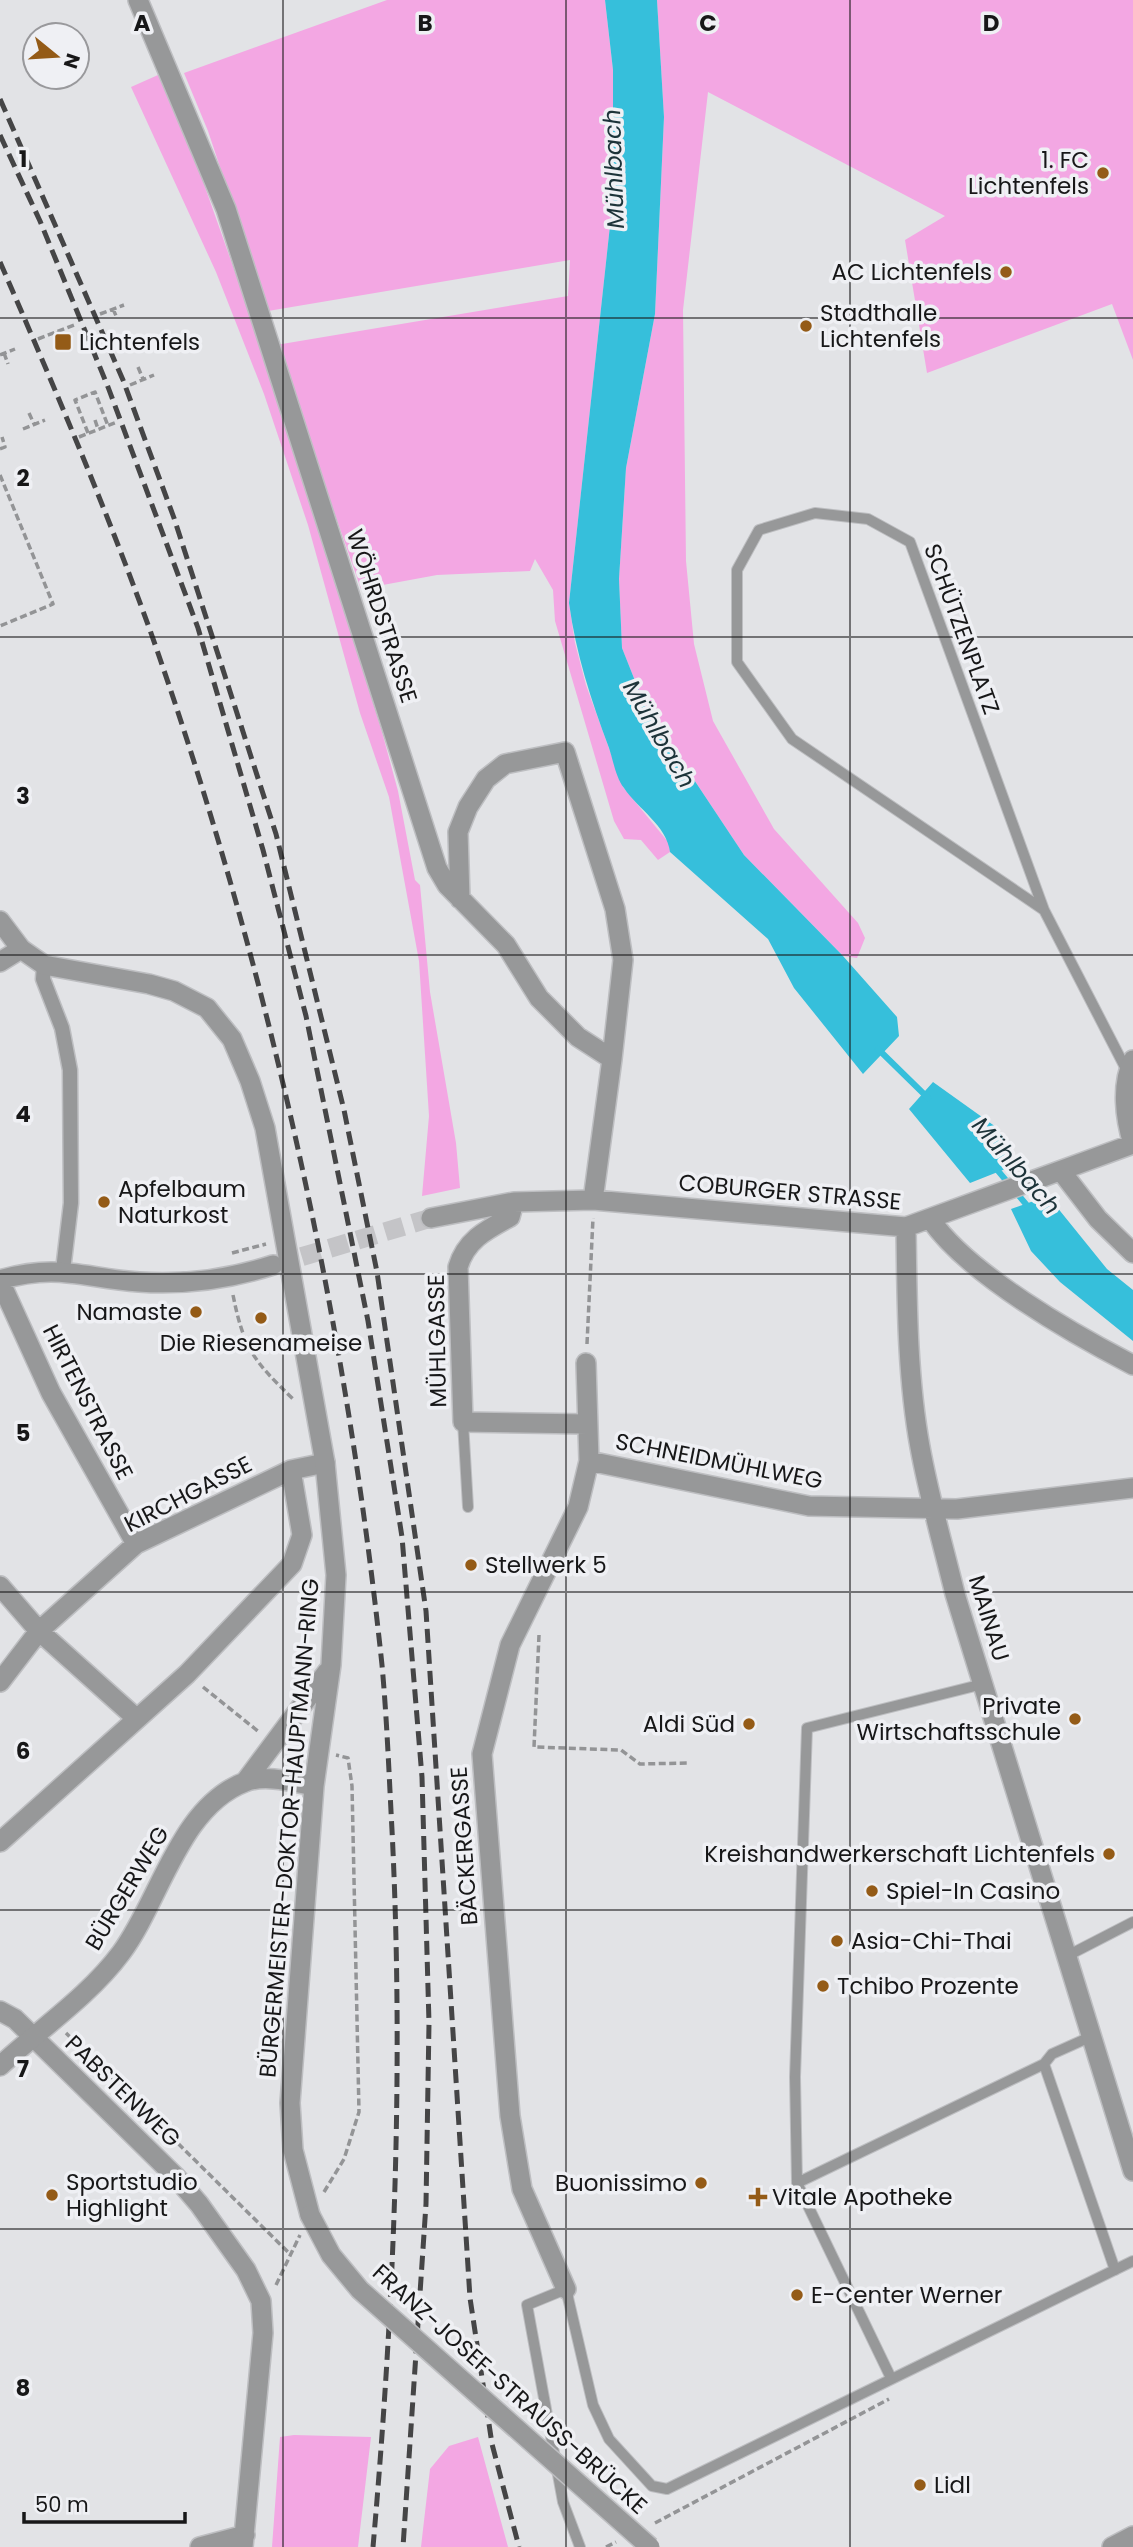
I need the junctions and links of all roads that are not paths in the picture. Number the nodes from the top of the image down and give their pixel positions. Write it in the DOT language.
graph roads {
  1 [pos="138,0"];
  2 [pos="460,899"];
  3 [pos="1044,910"];
  4 [pos="0,921"];
  5 [pos="21,949"];
  6 [pos="0,962"];
  7 [pos="44,965"];
  8 [pos="612,1059"];
  9 [pos="1130,1065"];
  10 [pos="1133,1144"];
  11 [pos="1054,1173"];
  12 [pos="593,1200"];
  13 [pos="514,1202"];
  14 [pos="431,1218"];
  15 [pos="931,1220"];
  16 [pos="906,1227"];
  17 [pos="1133,1253"];
  18 [pos="273,1265"];
  19 [pos="64,1270"];
  20 [pos="0,1281"];
  21 [pos="586,1363"];
  22 [pos="1133,1365"];
  23 [pos="463,1422"];
  24 [pos="587,1424"];
  25 [pos="589,1461"];
  26 [pos="325,1463"];
  27 [pos="291,1470"];
  28 [pos="1133,1488"];
  29 [pos="468,1507"];
  30 [pos="933,1509"];
  31 [pos="136,1544"];
  32 [pos="0,1587"];
  33 [pos="39,1631"];
  34 [pos="331,1665"];
  35 [pos="0,1682"];
  36 [pos="983,1684"];
  37 [pos="136,1718"];
  38 [pos="245,1782"];
  39 [pos="314,1786"];
  40 [pos="0,1842"];
  41 [pos="1133,1922"];
  42 [pos="1067,1956"];
  43 [pos="0,2011"];
  44 [pos="32,2036"];
  45 [pos="1090,2037"];
  46 [pos="1044,2064"];
  47 [pos="0,2066"];
  48 [pos="293,2150"];
  49 [pos="1133,2171"];
  50 [pos="797,2183"];
  51 [pos="1133,2261"];
  52 [pos="1115,2270"];
  53 [pos="566,2289"];
  54 [pos="891,2378"];
  55 [pos="1133,2536"];
  56 [pos="244,2541"];
  57 [pos="200,2547"];
  58 [pos="580,2547"];
  59 [pos="650,2547"];
  60 [pos="1112,2547"];
  1 -- 2 [label="street, WÖHRDSTRASSE"];
  2 -- 8 [label="street, WÖHRDSTRASSE"];
  2 -- 8 [label="street"];
  3 -- 3 [label="lane, SCHÜTZENPLATZ"];
  3 -- 9 [label="lane, SCHÜTZENPLATZ"];
  4 -- 5 [label="street, BÜRGERMEISTER-DOKTOR-HAUPTMANN-RING"];
  5 -- 6 [label="street"];
  5 -- 7 [label="street, BÜRGERMEISTER-DOKTOR-HAUPTMANN-RING"];
  7 -- 19 [label="street"];
  7 -- 26 [label="street, BÜRGERMEISTER-DOKTOR-HAUPTMANN-RING"];
  8 -- 12 [label="street"];
  9 -- 10 [label="street"];
  10 -- 11 [label="street, COBURGER STRASSE"];
  11 -- 15 [label="street, COBURGER STRASSE"];
  11 -- 17 [label="street"];
  12 -- 13 [label="street, COBURGER STRASSE"];
  12 -- 16 [label="street, COBURGER STRASSE"];
  13 -- 14 [label="street, COBURGER STRASSE"];
  13 -- 23 [label="street, MÜHLGASSE"];
  15 -- 16 [label="street, COBURGER STRASSE"];
  15 -- 22 [label="street"];
  16 -- 30 [label="street, MAINAU"];
  18 -- 19 [label="street"];
  19 -- 20 [label="street"];
  20 -- 31 [label="street, HIRTENSTRASSE"];
  21 -- 24 [label="street, BÄCKERGASSE"];
  23 -- 24 [label="street, SCHNEIDMÜHLWEG"];
  23 -- 29 [label="lane"];
  24 -- 25 [label="street, BÄCKERGASSE"];
  25 -- 30 [label="street, SCHNEIDMÜHLWEG"];
  25 -- 53 [label="street, BÄCKERGASSE"];
  26 -- 27 [label="street, KIRCHGASSE"];
  26 -- 34 [label="street, BÜRGERMEISTER-DOKTOR-HAUPTMANN-RING"];
  27 -- 31 [label="street, KIRCHGASSE"];
  27 -- 37 [label="street"];
  28 -- 30 [label="street, SCHNEIDMÜHLWEG"];
  30 -- 36 [label="street, MAINAU"];
  31 -- 33 [label="street, KIRCHGASSE"];
  32 -- 33 [label="street"];
  33 -- 35 [label="street, KIRCHGASSE"];
  33 -- 37 [label="street"];
  34 -- 38 [label="street"];
  34 -- 39 [label="street, BÜRGERMEISTER-DOKTOR-HAUPTMANN-RING"];
  36 -- 42 [label="street, MAINAU"];
  36 -- 50 [label="lane"];
  37 -- 40 [label="street"];
  38 -- 39 [label="street"];
  38 -- 44 [label="street, BÜRGERWEG"];
  39 -- 48 [label="street, BÜRGERMEISTER-DOKTOR-HAUPTMANN-RING"];
  41 -- 42 [label="lane"];
  42 -- 45 [label="street, MAINAU"];
  43 -- 44 [label="street, PABSTENWEG"];
  44 -- 47 [label="street, BÜRGERWEG"];
  44 -- 56 [label="street, PABSTENWEG"];
  45 -- 46 [label="lane"];
  45 -- 49 [label="street, MAINAU"];
  46 -- 50 [label="lane"];
  46 -- 52 [label="lane"];
  48 -- 59 [label="street, FRANZ-JOSEF-STRAUSS-BRÜCKE, bridge"];
  50 -- 54 [label="lane"];
  51 -- 52 [label="lane"];
  52 -- 54 [label="lane"];
  53 -- 54 [label="lane"];
  53 -- 58 [label="lane"];
  55 -- 60 [label="street"];
  56 -- 57 [label="street"];
}
